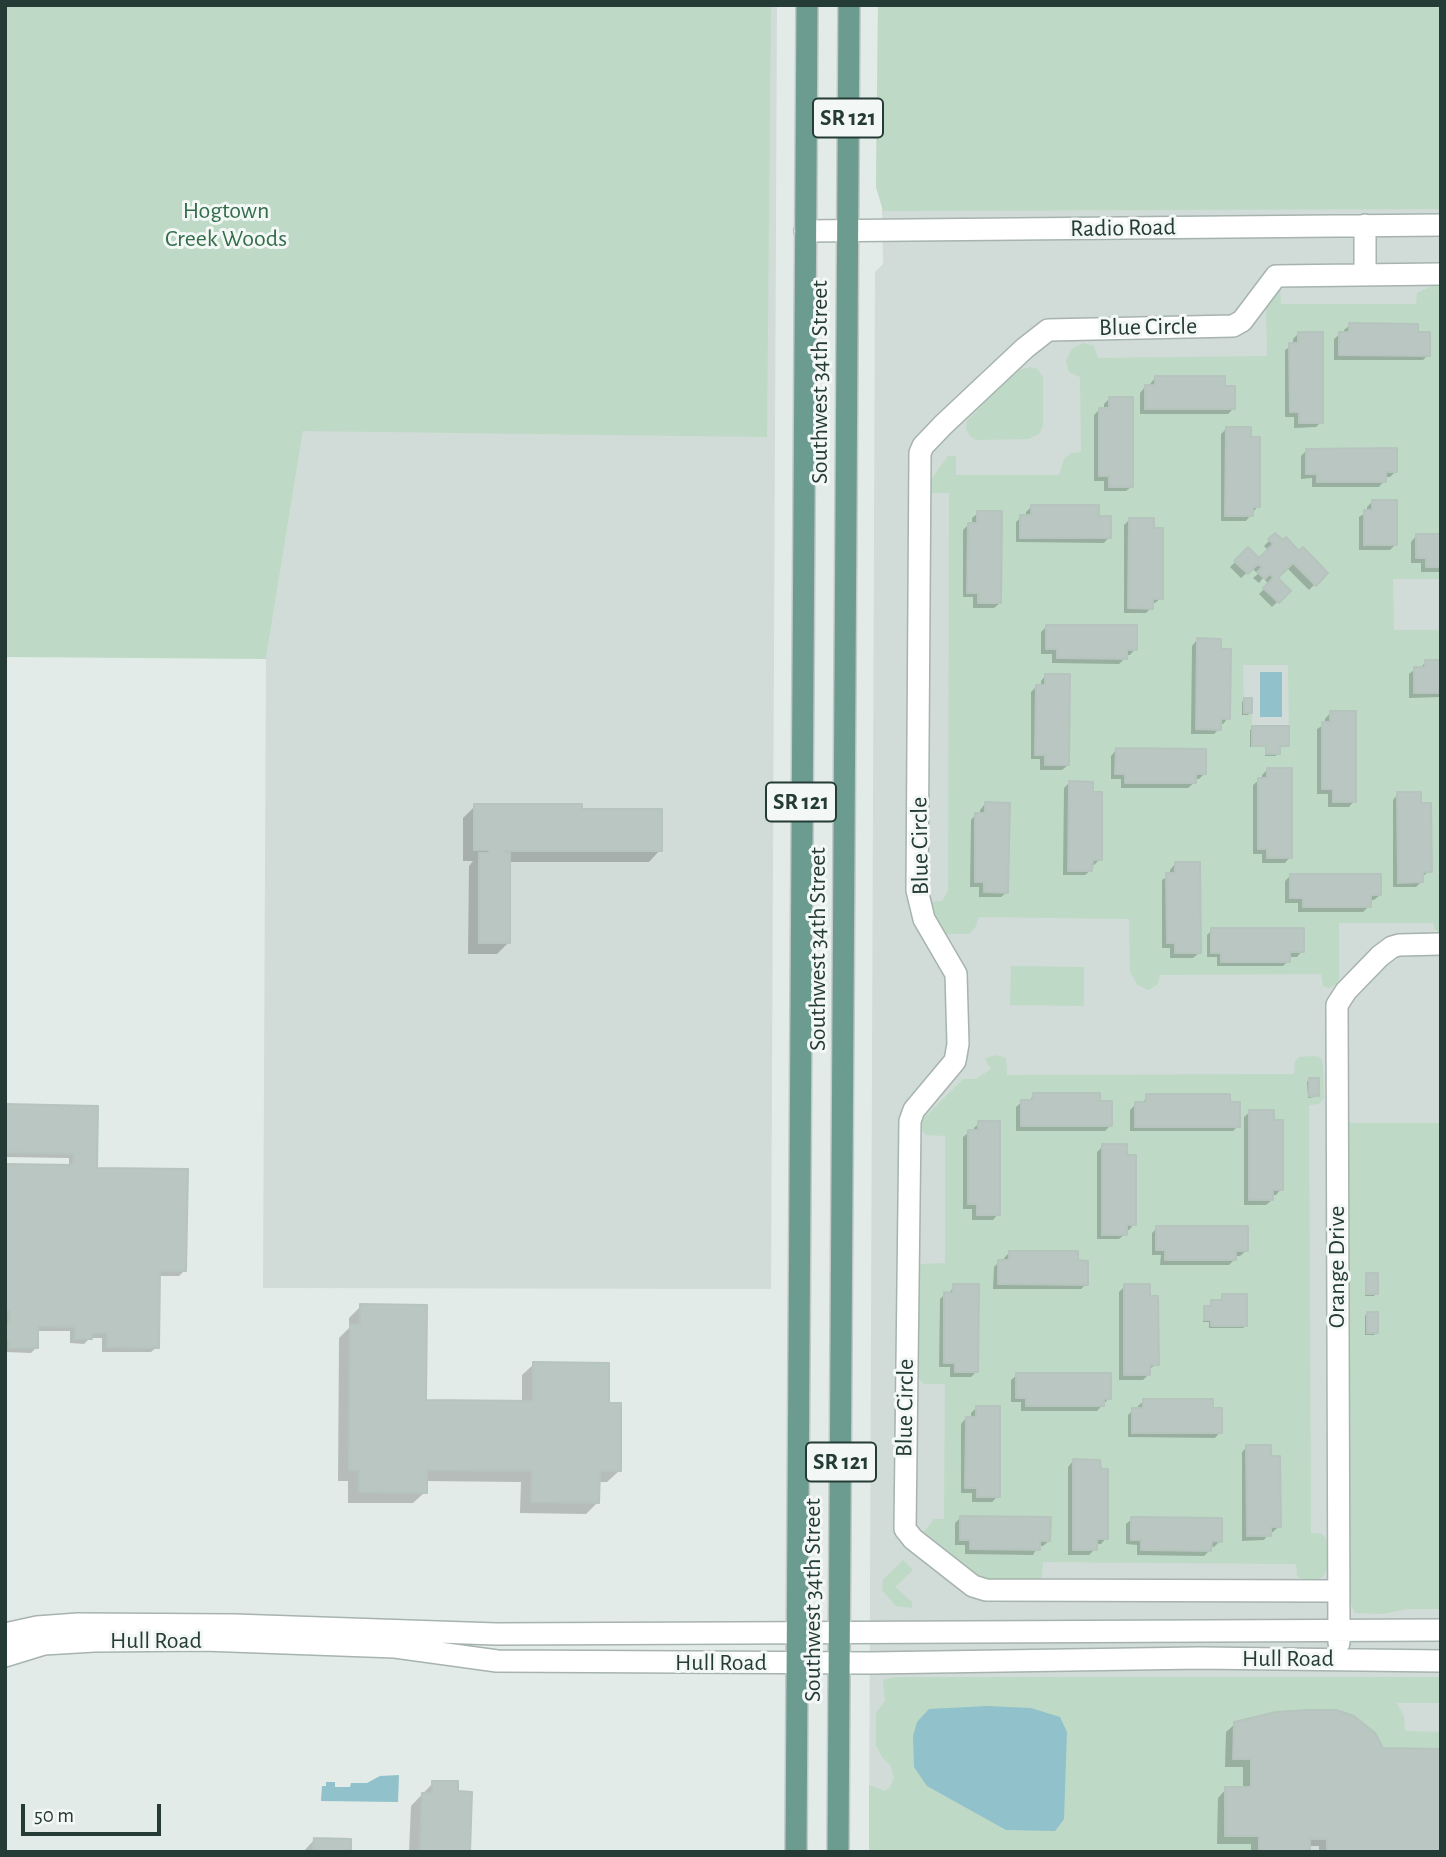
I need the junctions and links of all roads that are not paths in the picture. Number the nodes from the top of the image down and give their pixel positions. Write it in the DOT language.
graph roads {
  1 [pos="807,5"];
  2 [pos="849,5"];
  3 [pos="1365,225"];
  4 [pos="1441,225"];
  5 [pos="805,231"];
  6 [pos="847,231"];
  7 [pos="1441,274"];
  8 [pos="1365,275"];
  9 [pos="1441,944"];
  10 [pos="1339,1591"];
  11 [pos="1441,1630"];
  12 [pos="1339,1631"];
  13 [pos="839,1632"];
  14 [pos="797,1633"];
  15 [pos="5,1634"];
  16 [pos="5,1656"];
  17 [pos="1338,1659"];
  18 [pos="1441,1661"];
  19 [pos="797,1663"];
  20 [pos="839,1663"];
  21 [pos="796,1852"];
  22 [pos="838,1852"];
  1 -- 5 [label="main road, Southwest 34th Street / SR 121"];
  2 -- 6 [label="main road, Southwest 34th Street / SR 121"];
  3 -- 4 [label="street, Radio Road"];
  3 -- 6 [label="street, Radio Road"];
  3 -- 8 [label="street"];
  5 -- 6 [label="street, Radio Road"];
  5 -- 14 [label="main road, Southwest 34th Street / SR 121"];
  6 -- 13 [label="main road, Southwest 34th Street / SR 121"];
  7 -- 8 [label="street"];
  8 -- 10 [label="street, Blue Circle"];
  9 -- 10 [label="street, Orange Drive"];
  10 -- 12 [label="street, Orange Drive"];
  11 -- 12 [label="street, Hull Road"];
  12 -- 13 [label="street, Hull Road"];
  12 -- 17 [label="street, Orange Drive"];
  13 -- 14 [label="street, Hull Road"];
  13 -- 20 [label="main road, Southwest 34th Street / SR 121"];
  14 -- 15 [label="street, Hull Road"];
  14 -- 19 [label="main road, Southwest 34th Street / SR 121"];
  16 -- 19 [label="street, Hull Road"];
  17 -- 18 [label="street, Hull Road"];
  17 -- 20 [label="street, Hull Road"];
  19 -- 20 [label="street, Hull Road"];
  19 -- 21 [label="main road, Southwest 34th Street / SR 121"];
  20 -- 22 [label="main road, Southwest 34th Street / SR 121"];
}
